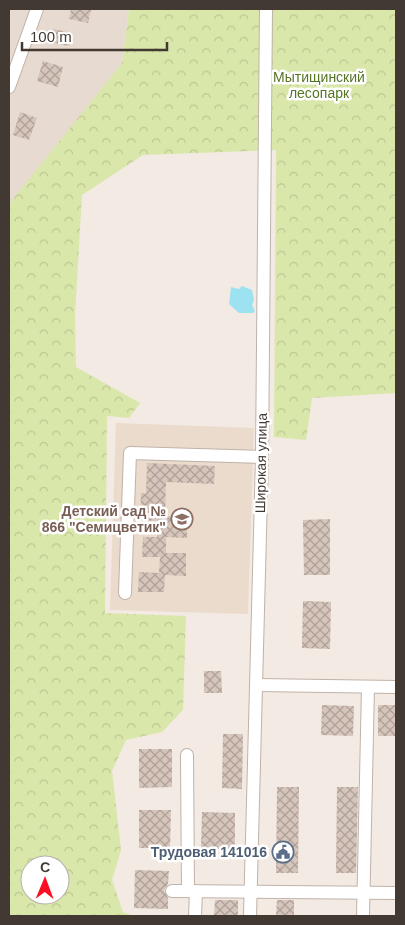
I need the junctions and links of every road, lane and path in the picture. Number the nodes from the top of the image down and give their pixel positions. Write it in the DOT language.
graph roads {
  1 [pos="37,9"];
  2 [pos="266,9"];
  3 [pos="9,87"];
  4 [pos="262,457"];
  5 [pos="125,593"];
  6 [pos="257,686"];
  7 [pos="368,687"];
  8 [pos="396,687"];
  9 [pos="187,754"];
  10 [pos="172,891"];
  11 [pos="192,891"];
  12 [pos="251,892"];
  13 [pos="364,892"];
  14 [pos="396,893"];
  15 [pos="195,916"];
  16 [pos="250,916"];
  17 [pos="364,916"];
  1 -- 3 [label="street"];
  2 -- 4 [label="street, Широкая улица"];
  4 -- 5 [label="street"];
  4 -- 6 [label="street, Широкая улица"];
  6 -- 7 [label="street"];
  6 -- 12 [label="street, Широкая улица"];
  7 -- 8 [label="street"];
  7 -- 13 [label="street"];
  9 -- 11 [label="street"];
  10 -- 11 [label="street"];
  11 -- 12 [label="street"];
  11 -- 15 [label="street"];
  12 -- 13 [label="street"];
  12 -- 16 [label="street, Широкая улица"];
  13 -- 14 [label="street"];
  13 -- 17 [label="street"];
}
